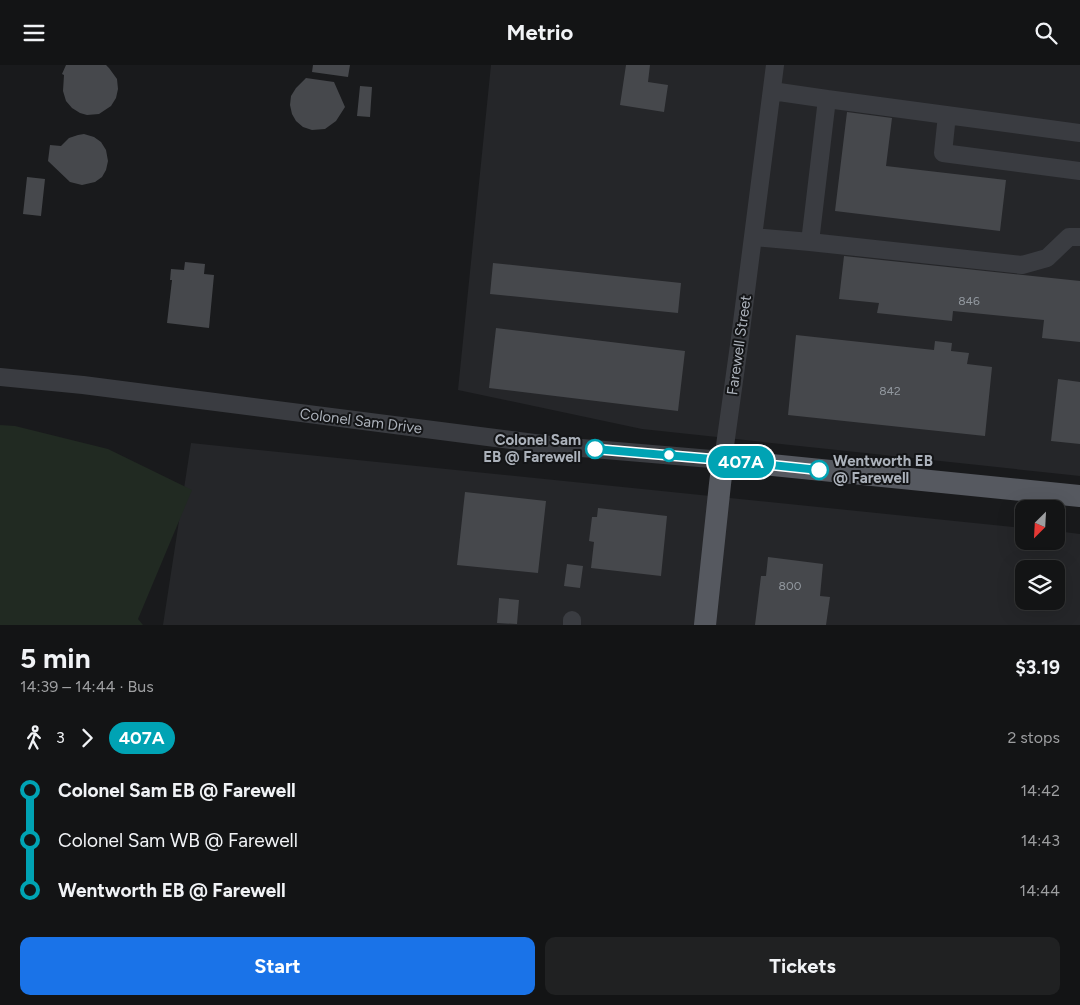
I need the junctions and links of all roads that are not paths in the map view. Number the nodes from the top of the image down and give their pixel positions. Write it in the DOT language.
graph roads {
  1 [pos="775,65"];
  2 [pos="772,91"];
  3 [pos="827,99"];
  4 [pos="947,115"];
  5 [pos="1080,133"];
  6 [pos="1080,171"];
  7 [pos="753,237"];
  8 [pos="1080,237"];
  9 [pos="810,242"];
  10 [pos="0,377"];
  11 [pos="723,460"];
  12 [pos="1080,496"];
  13 [pos="705,625"];
  1 -- 2 [label="street, Farewell Street"];
  2 -- 3 [label="street"];
  2 -- 7 [label="street, Farewell Street"];
  3 -- 4 [label="street"];
  3 -- 9 [label="street"];
  4 -- 5 [label="street"];
  4 -- 6 [label="street"];
  7 -- 9 [label="street"];
  7 -- 11 [label="street, Farewell Street"];
  8 -- 9 [label="street"];
  10 -- 11 [label="street, Colonel Sam Drive"];
  11 -- 12 [label="main road"];
  11 -- 13 [label="main road, Farewell Street"];
}
